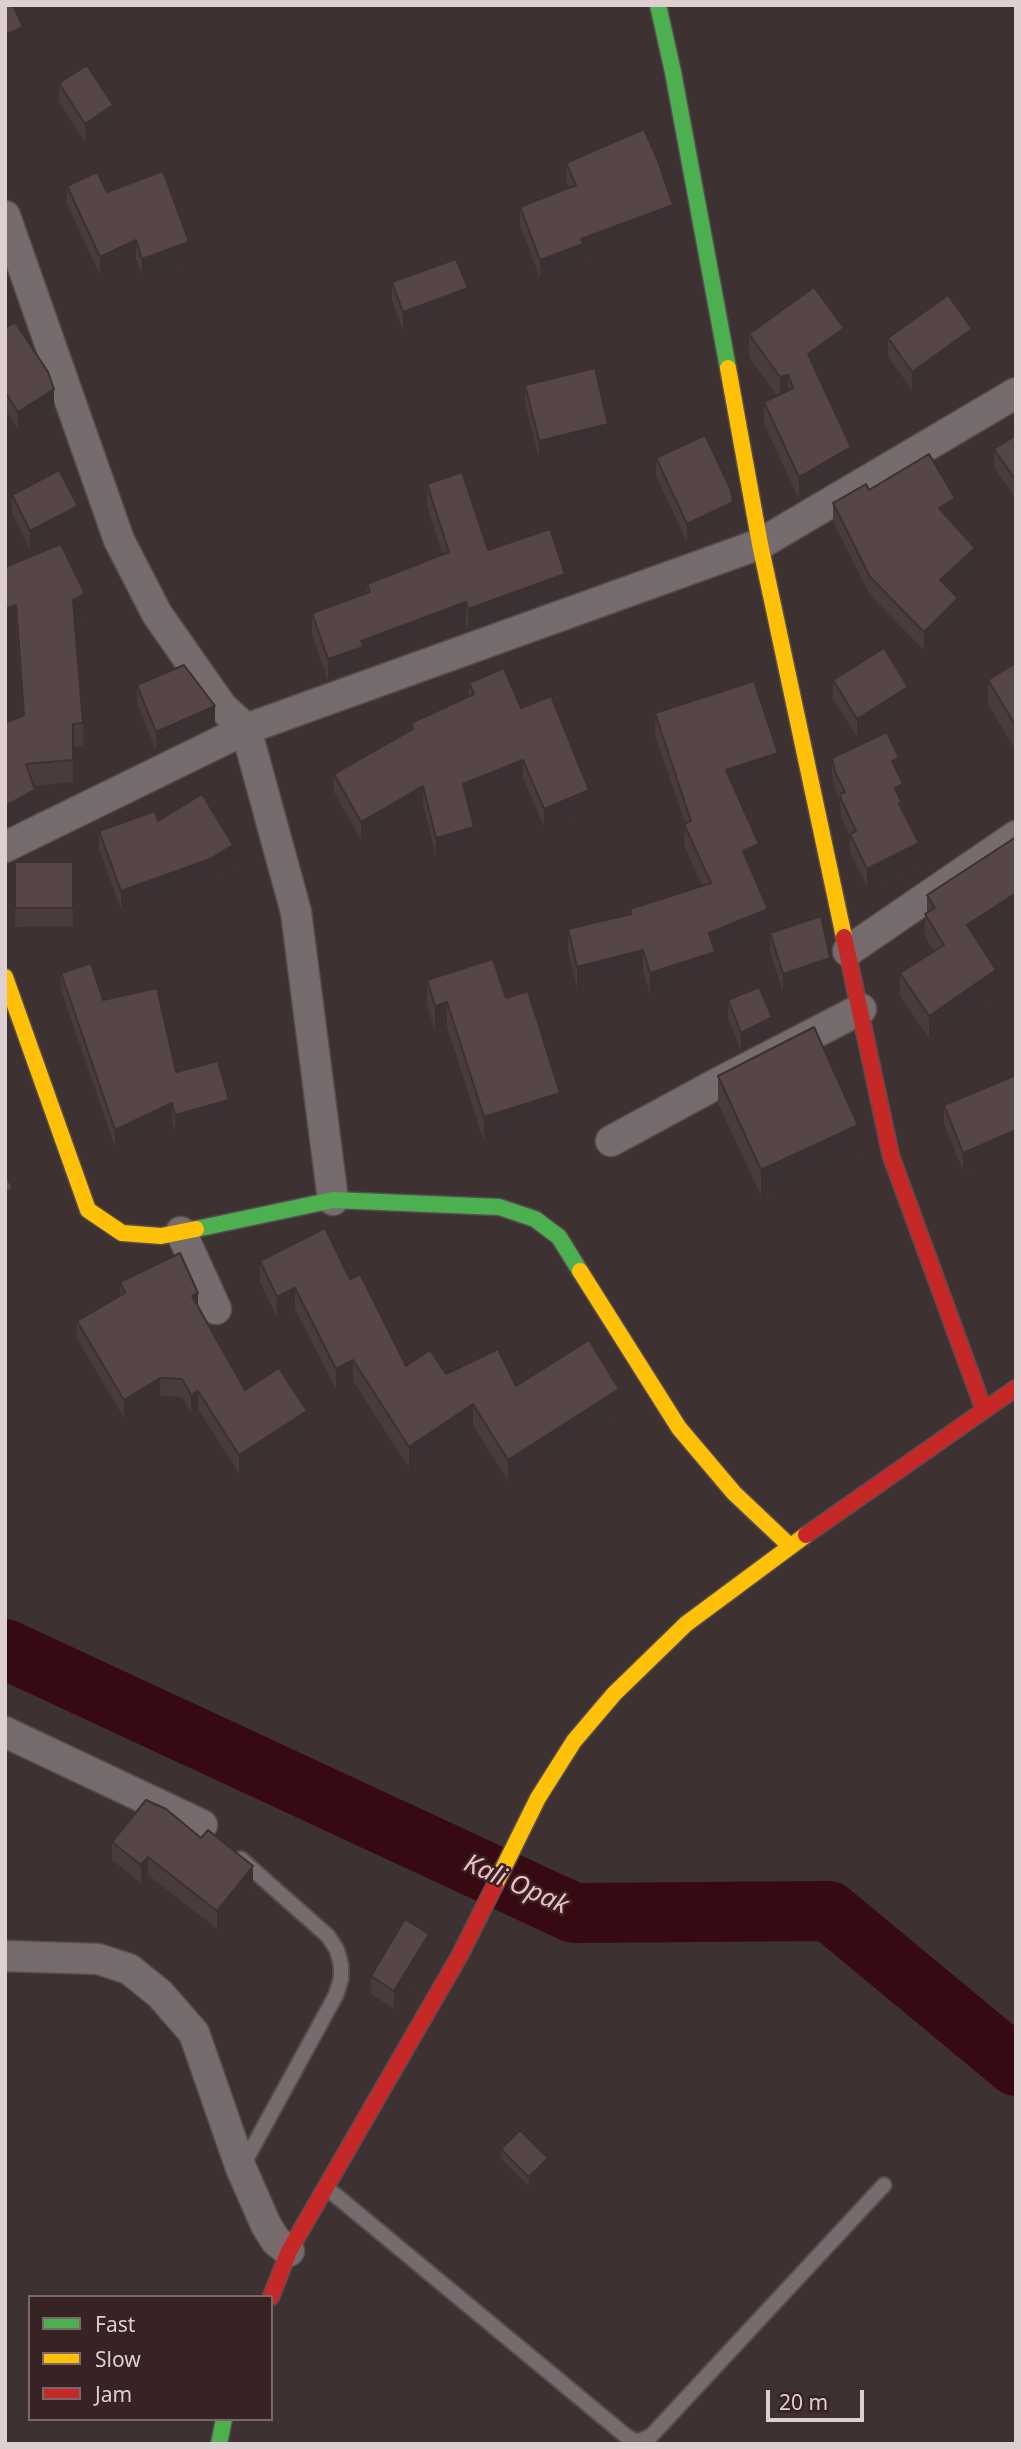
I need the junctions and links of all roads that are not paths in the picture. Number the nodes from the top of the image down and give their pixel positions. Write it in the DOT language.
graph roads {
  1 [pos="657,5"];
  2 [pos="5,216"];
  3 [pos="1016,393"];
  4 [pos="760,544"];
  5 [pos="246,729"];
  6 [pos="1016,836"];
  7 [pos="5,847"];
  8 [pos="848,951"];
  9 [pos="5,977"];
  10 [pos="861,1009"];
  11 [pos="611,1141"];
  12 [pos="333,1200"];
  13 [pos="181,1232"];
  14 [pos="216,1310"];
  15 [pos="1016,1388"];
  16 [pos="984,1410"];
  17 [pos="790,1546"];
  18 [pos="5,1732"];
  19 [pos="206,1829"];
  20 [pos="231,1850"];
  21 [pos="5,1956"];
  22 [pos="242,2168"];
  23 [pos="884,2185"];
  24 [pos="325,2186"];
  25 [pos="289,2251"];
  26 [pos="272,2295"];
  27 [pos="223,2421"];
  28 [pos="219,2444"];
  1 -- 4 [label="street"];
  2 -- 5 [label="street"];
  3 -- 4 [label="street"];
  4 -- 5 [label="street"];
  4 -- 8 [label="street"];
  5 -- 7 [label="street"];
  5 -- 12 [label="street"];
  6 -- 8 [label="street"];
  8 -- 10 [label="street"];
  9 -- 13 [label="street"];
  10 -- 11 [label="street"];
  10 -- 16 [label="street"];
  12 -- 13 [label="street"];
  12 -- 17 [label="street"];
  13 -- 14 [label="street"];
  15 -- 16 [label="street"];
  16 -- 17 [label="street"];
  17 -- 24 [label="street"];
  18 -- 19 [label="street"];
  20 -- 22 [label="lane"];
  21 -- 22 [label="street"];
  22 -- 25 [label="street"];
  23 -- 24 [label="lane"];
  24 -- 25 [label="street"];
  25 -- 26 [label="street"];
  27 -- 28 [label="street"];
}
